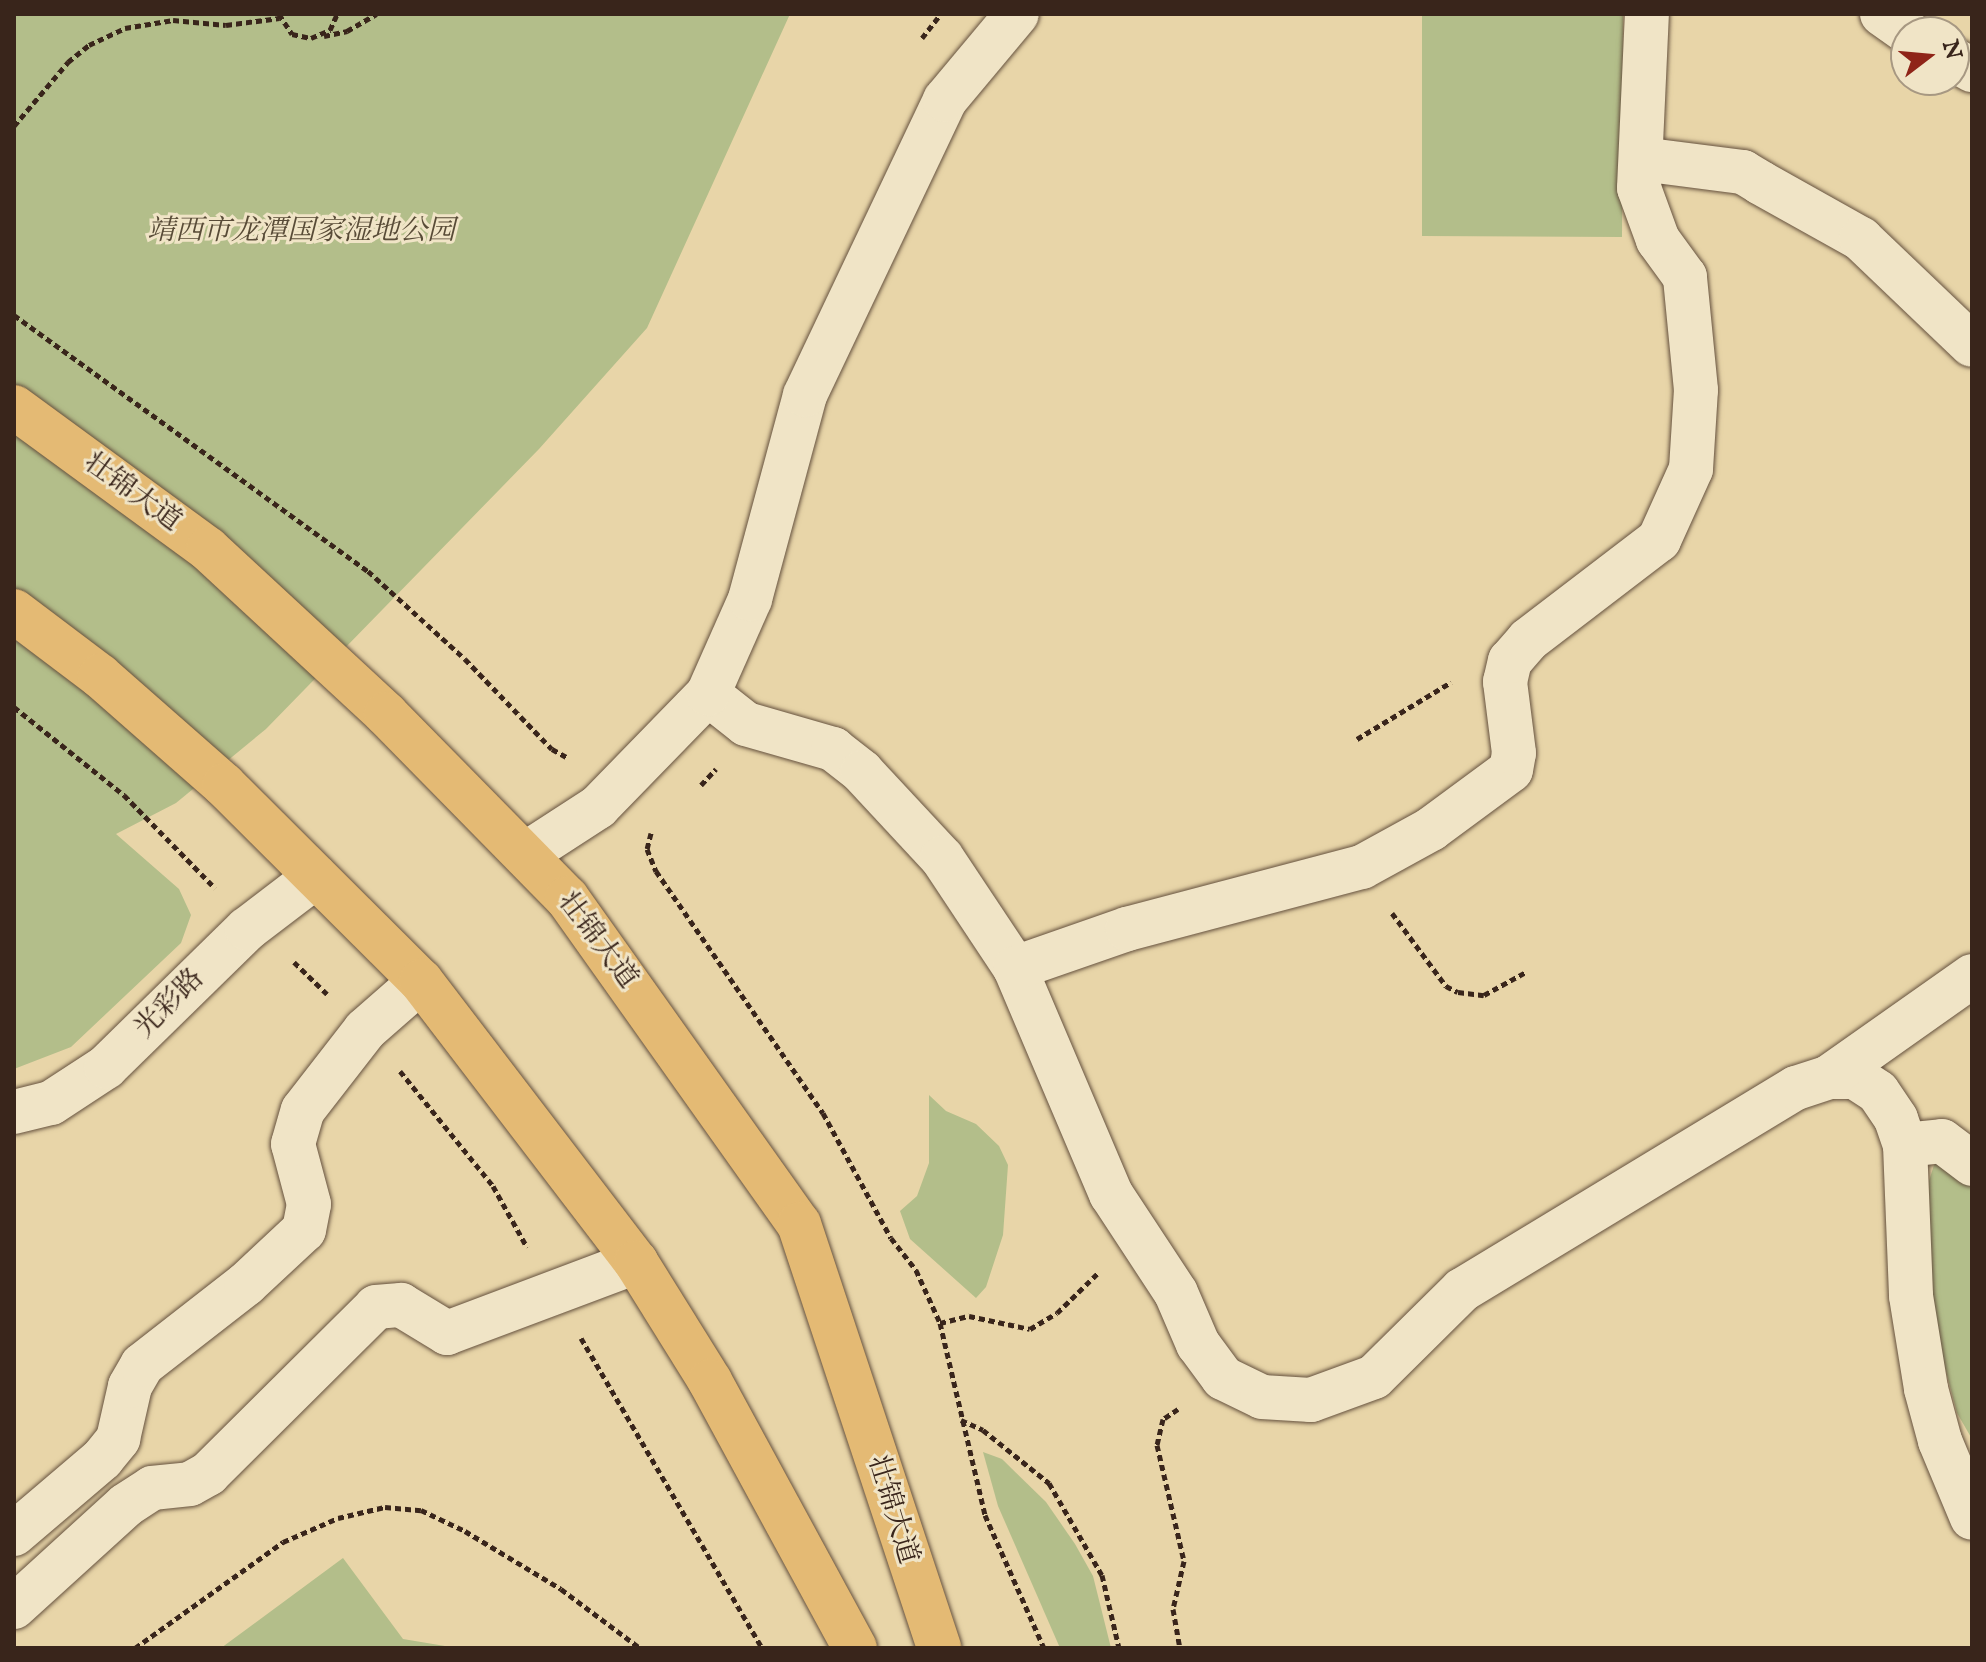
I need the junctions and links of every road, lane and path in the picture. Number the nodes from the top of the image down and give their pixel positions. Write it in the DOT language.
graph roads {
  1 [pos="337,14"];
  2 [pos="377,14"];
  3 [pos="941,14"];
  4 [pos="1017,14"];
  5 [pos="1647,14"];
  6 [pos="280,16"];
  7 [pos="174,17"];
  8 [pos="321,37"];
  9 [pos="919,43"];
  10 [pos="14,126"];
  11 [pos="1641,159"];
  12 [pos="14,315"];
  13 [pos="1972,345"];
  14 [pos="14,407"];
  15 [pos="14,611"];
  16 [pos="1505,682"];
  17 [pos="708,694"];
  18 [pos="14,707"];
  19 [pos="746,724"];
  20 [pos="1357,739"];
  21 [pos="580,758"];
  22 [pos="697,788"];
  23 [pos="657,823"];
  24 [pos="527,853"];
  25 [pos="1362,867"];
  26 [pos="315,877"];
  27 [pos="247,929"];
  28 [pos="1015,968"];
  29 [pos="1526,972"];
  30 [pos="1972,976"];
  31 [pos="421,981"];
  32 [pos="365,1030"];
  33 [pos="1829,1077"];
  34 [pos="14,1112"];
  35 [pos="1905,1145"];
  36 [pos="1972,1164"];
  37 [pos="1147,1251"];
  38 [pos="636,1262"];
  39 [pos="555,1296"];
  40 [pos="940,1323"];
  41 [pos="1238,1387"];
  42 [pos="961,1420"];
  43 [pos="1972,1518"];
  44 [pos="17,1524"];
  45 [pos="14,1607"];
  46 [pos="135,1648"];
  47 [pos="640,1648"];
  48 [pos="762,1648"];
  49 [pos="855,1648"];
  50 [pos="939,1648"];
  51 [pos="1044,1648"];
  52 [pos="1119,1648"];
  53 [pos="1180,1648"];
  1 -- 8 [label="path"];
  2 -- 8 [label="path"];
  3 -- 9 [label="path"];
  4 -- 17 [label="street"];
  5 -- 11 [label="street"];
  6 -- 7 [label="path"];
  6 -- 8 [label="path"];
  7 -- 10 [label="path"];
  11 -- 13 [label="street"];
  11 -- 16 [label="street"];
  12 -- 21 [label="path"];
  14 -- 24 [label="main road, 壮锦大道"];
  15 -- 26 [label="main road"];
  16 -- 20 [label="path"];
  16 -- 25 [label="street"];
  17 -- 19 [label="street"];
  17 -- 24 [label="street"];
  18 -- 27 [label="path"];
  19 -- 22 [label="path"];
  19 -- 28 [label="street"];
  23 -- 40 [label="path"];
  24 -- 50 [label="main road, 壮锦大道"];
  25 -- 28 [label="street"];
  25 -- 29 [label="path"];
  26 -- 27 [label="street, 光彩路"];
  26 -- 31 [label="main road"];
  27 -- 32 [label="path"];
  27 -- 34 [label="street, 光彩路"];
  28 -- 37 [label="street"];
  30 -- 33 [label="street"];
  31 -- 32 [label="street"];
  31 -- 38 [label="main road"];
  32 -- 39 [label="path"];
  32 -- 44 [label="street"];
  33 -- 35 [label="street"];
  33 -- 41 [label="street"];
  35 -- 36 [label="street"];
  35 -- 43 [label="street"];
  37 -- 40 [label="path"];
  37 -- 41 [label="street"];
  38 -- 39 [label="street"];
  38 -- 49 [label="main road"];
  39 -- 45 [label="street"];
  39 -- 48 [label="path"];
  40 -- 42 [label="path"];
  41 -- 53 [label="path"];
  42 -- 51 [label="path"];
  42 -- 52 [label="path"];
  46 -- 47 [label="path"];
}
